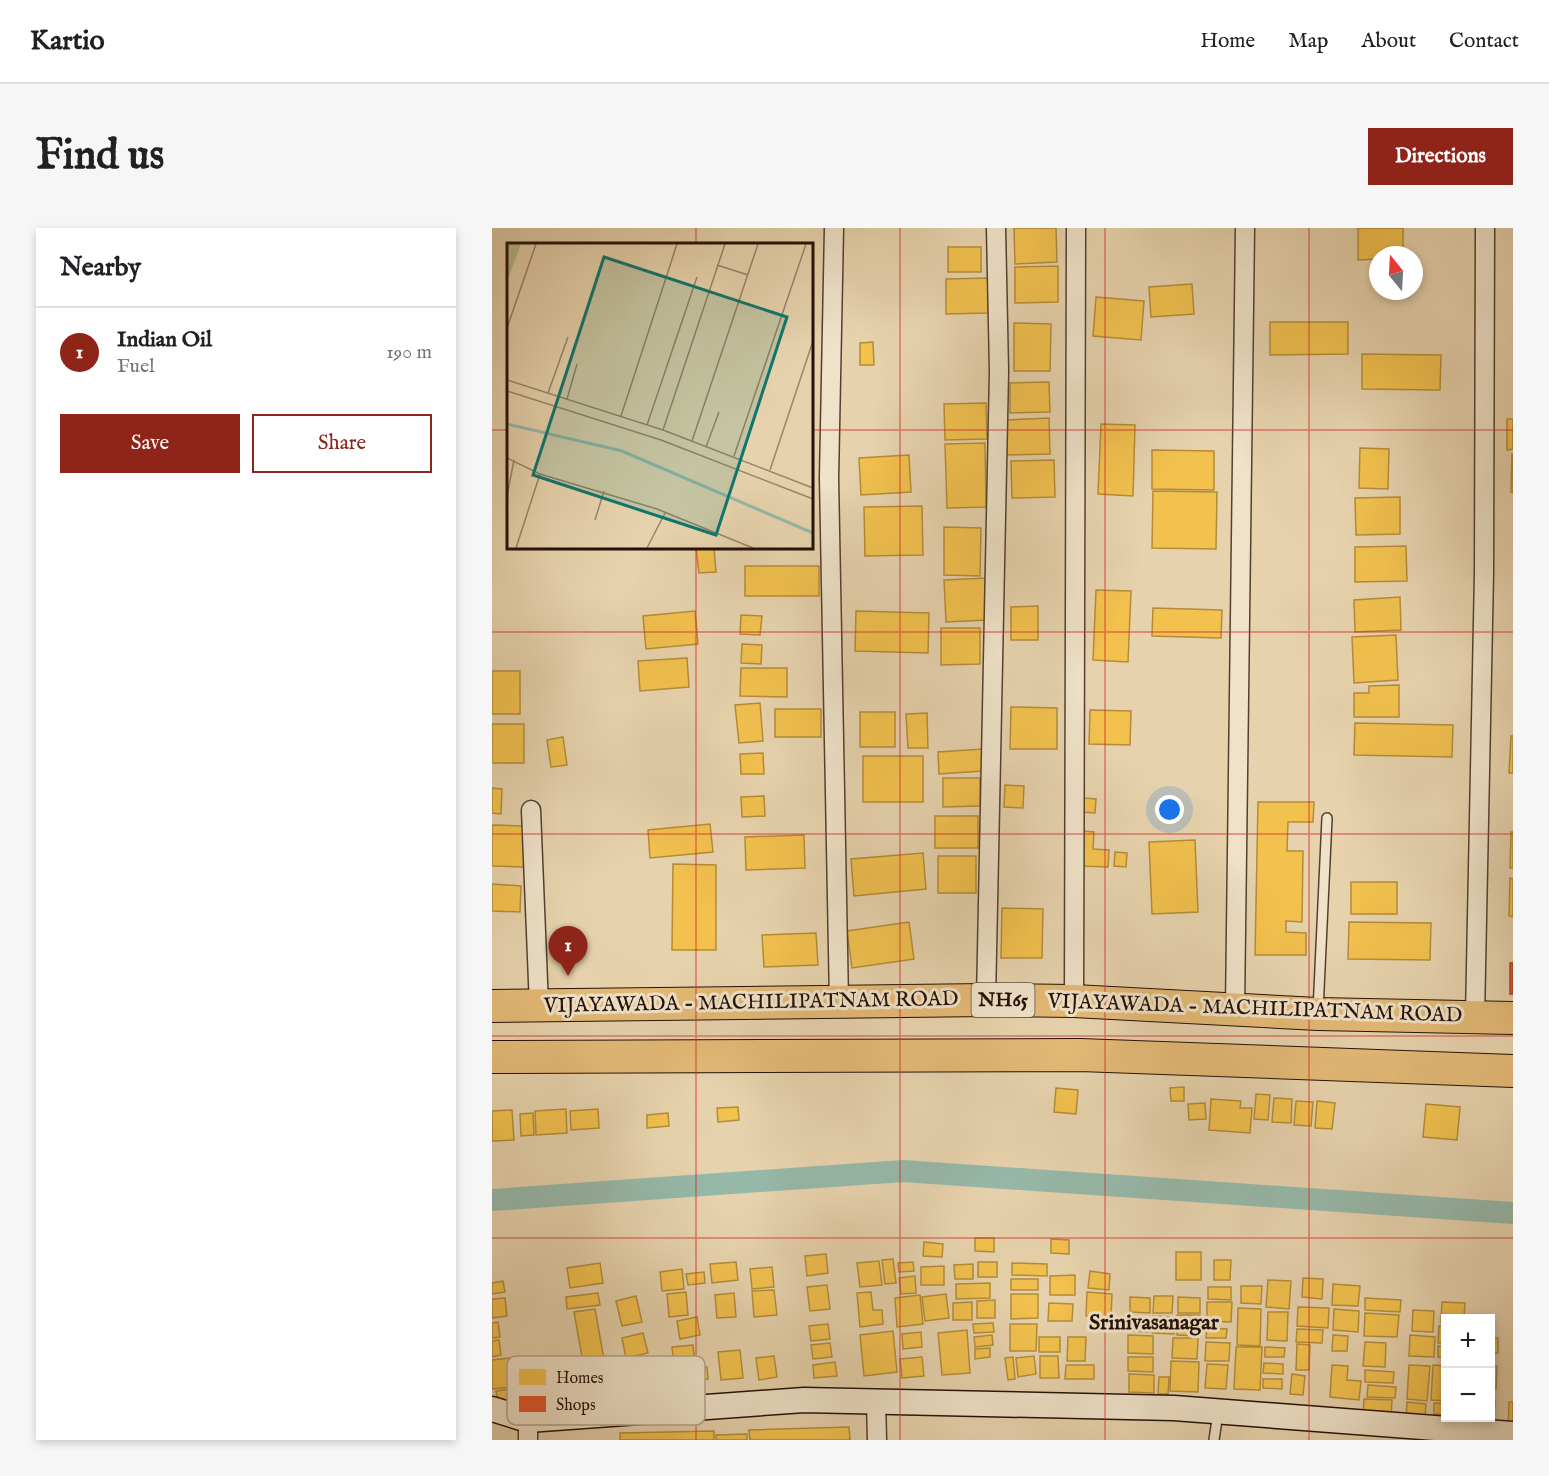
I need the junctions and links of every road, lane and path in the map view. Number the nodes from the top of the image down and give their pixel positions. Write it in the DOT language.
graph roads {
  1 [pos="834,228"];
  2 [pos="996,228"];
  3 [pos="1076,228"];
  4 [pos="1245,228"];
  5 [pos="1485,228"];
  6 [pos="531,810"];
  7 [pos="1327,818"];
  8 [pos="986,1000"];
  9 [pos="1074,1001"];
  10 [pos="839,1002"];
  11 [pos="539,1005"];
  12 [pos="492,1006"];
  13 [pos="1235,1008"];
  14 [pos="1318,1014"];
  15 [pos="1475,1017"];
  16 [pos="1513,1018"];
  17 [pos="492,1057"];
  18 [pos="1513,1071"];
  19 [pos="876,1401"];
  20 [pos="492,1409"];
  21 [pos="705,1411"];
  22 [pos="1219,1412"];
  23 [pos="507,1418"];
  24 [pos="574,1425"];
  25 [pos="528,1430"];
  26 [pos="1510,1436"];
  27 [pos="877,1440"];
  28 [pos="1214,1440"];
  1 -- 10 [label="street"];
  2 -- 8 [label="street"];
  3 -- 9 [label="street"];
  4 -- 13 [label="street"];
  5 -- 15 [label="street"];
  6 -- 11 [label="street"];
  7 -- 14 [label="lane"];
  8 -- 9 [label="highway, VIJAYAWADA - MACHILIPATNAM ROAD / NH65"];
  8 -- 10 [label="highway, VIJAYAWADA - MACHILIPATNAM ROAD / NH65"];
  9 -- 13 [label="highway, VIJAYAWADA - MACHILIPATNAM ROAD / NH65"];
  10 -- 11 [label="highway, VIJAYAWADA - MACHILIPATNAM ROAD / NH65"];
  11 -- 12 [label="highway, VIJAYAWADA - MACHILIPATNAM ROAD / NH65"];
  13 -- 14 [label="highway, VIJAYAWADA - MACHILIPATNAM ROAD / NH65"];
  14 -- 15 [label="highway, VIJAYAWADA - MACHILIPATNAM ROAD / NH65"];
  15 -- 16 [label="highway, VIJAYAWADA - MACHILIPATNAM ROAD / NH65"];
  17 -- 18 [label="highway"];
  19 -- 21 [label="street"];
  19 -- 22 [label="street"];
  19 -- 27 [label="street"];
  20 -- 23 [label="street"];
  22 -- 26 [label="street"];
  22 -- 28 [label="lane"];
  24 -- 25 [label="street"];
}
